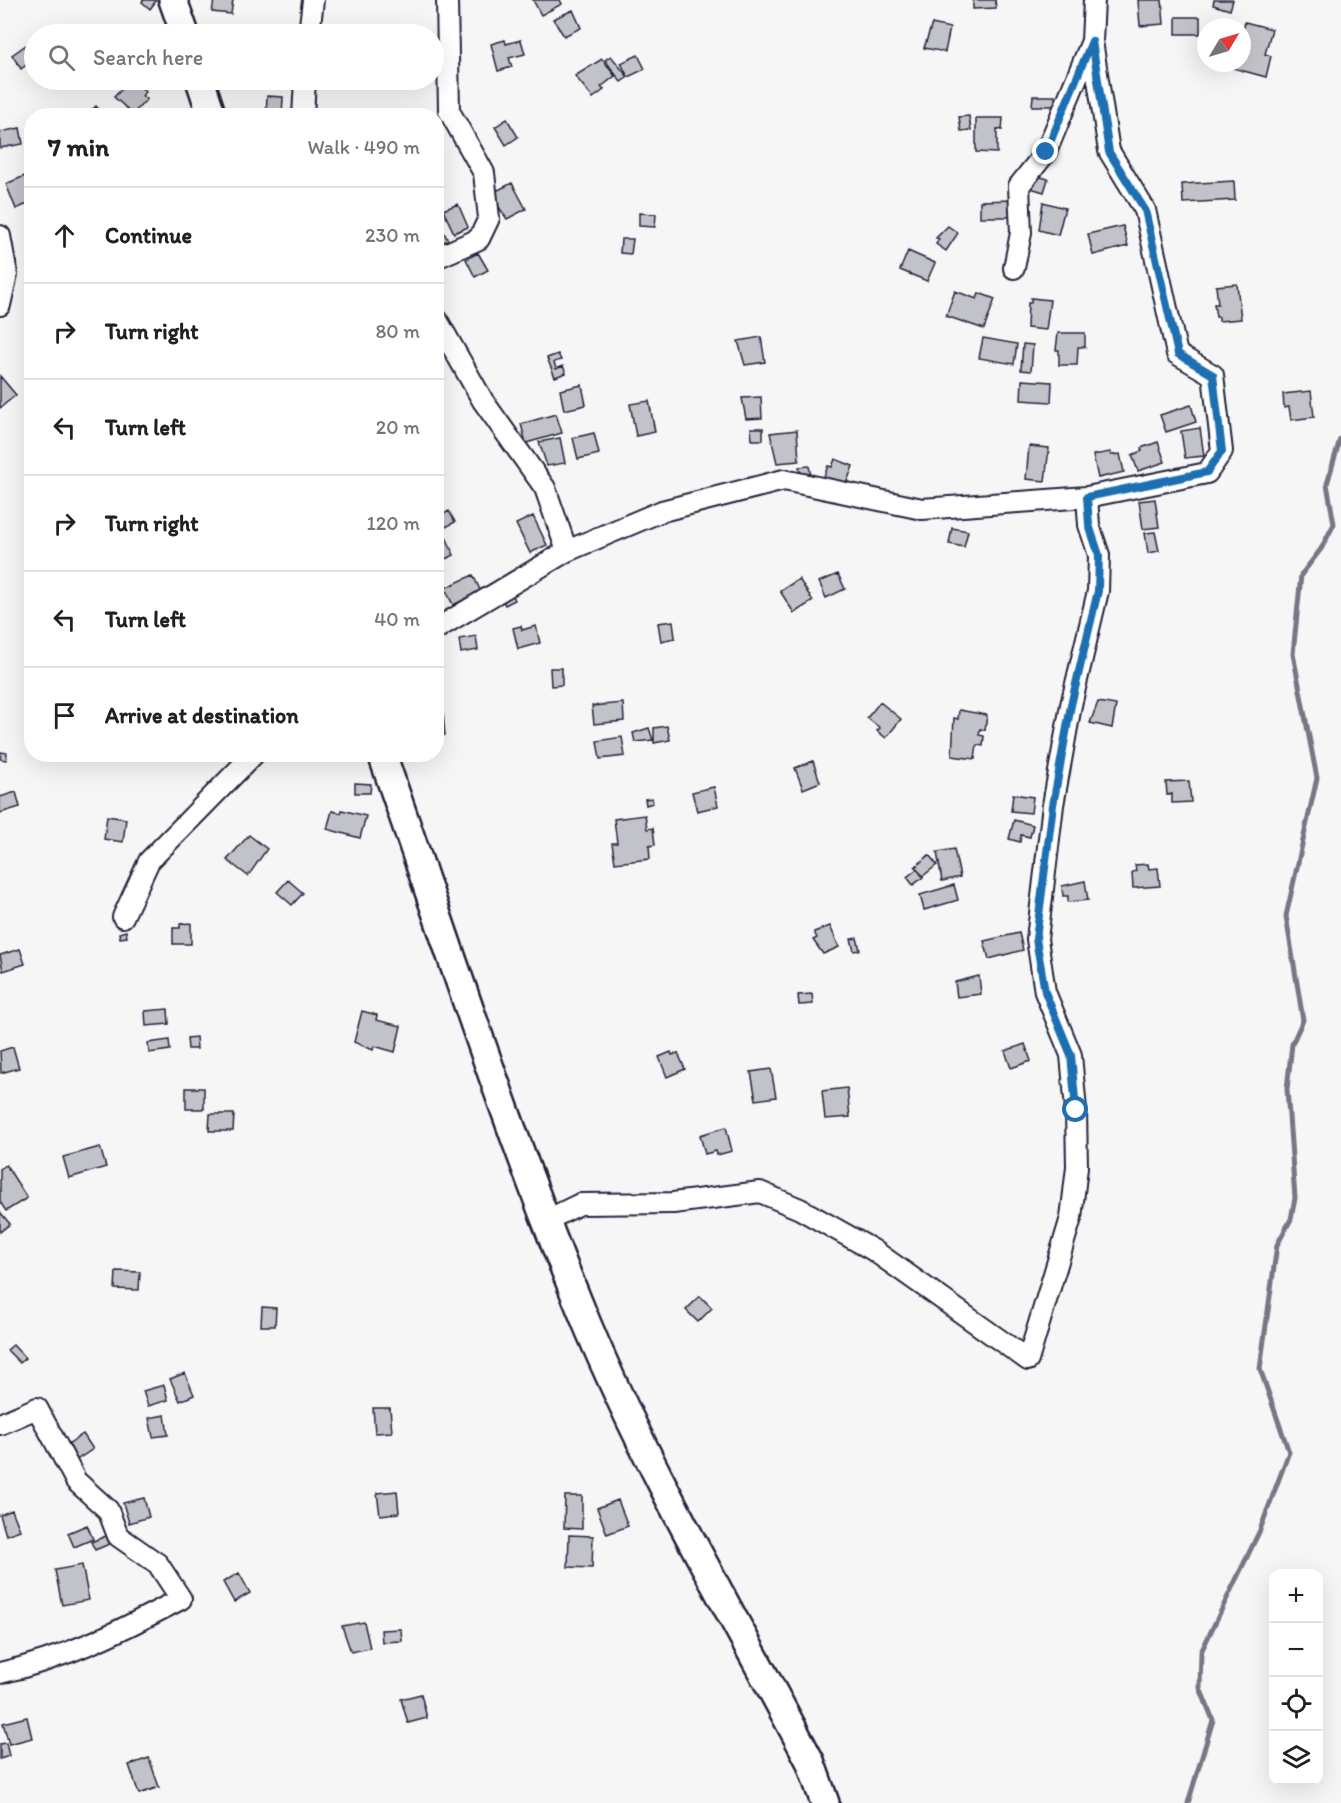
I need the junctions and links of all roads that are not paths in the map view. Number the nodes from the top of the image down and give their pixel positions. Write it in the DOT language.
graph roads {
  1 [pos="173,0"];
  2 [pos="313,0"];
  3 [pos="447,0"];
  4 [pos="1094,0"];
  5 [pos="181,24"];
  6 [pos="310,24"];
  7 [pos="1092,41"];
  8 [pos="203,90"];
  9 [pos="304,90"];
  10 [pos="209,108"];
  11 [pos="303,108"];
  12 [pos="0,236"];
  13 [pos="444,254"];
  14 [pos="1014,268"];
  15 [pos="0,304"];
  16 [pos="444,332"];
  17 [pos="1087,497"];
  18 [pos="567,551"];
  19 [pos="444,624"];
  20 [pos="246,762"];
  21 [pos="385,762"];
  22 [pos="123,917"];
  23 [pos="547,1220"];
  24 [pos="0,1424"];
  25 [pos="0,1673"];
  26 [pos="825,1803"];
  1 -- 5 [label="street"];
  2 -- 6 [label="street"];
  3 -- 13 [label="street"];
  4 -- 7 [label="street"];
  7 -- 14 [label="street"];
  7 -- 17 [label="street"];
  8 -- 10 [label="street"];
  9 -- 11 [label="street"];
  12 -- 15 [label="street"];
  16 -- 18 [label="street"];
  17 -- 18 [label="street"];
  17 -- 23 [label="street"];
  18 -- 19 [label="street"];
  20 -- 22 [label="street"];
  21 -- 23 [label="street"];
  23 -- 26 [label="street"];
  24 -- 25 [label="street"];
}
